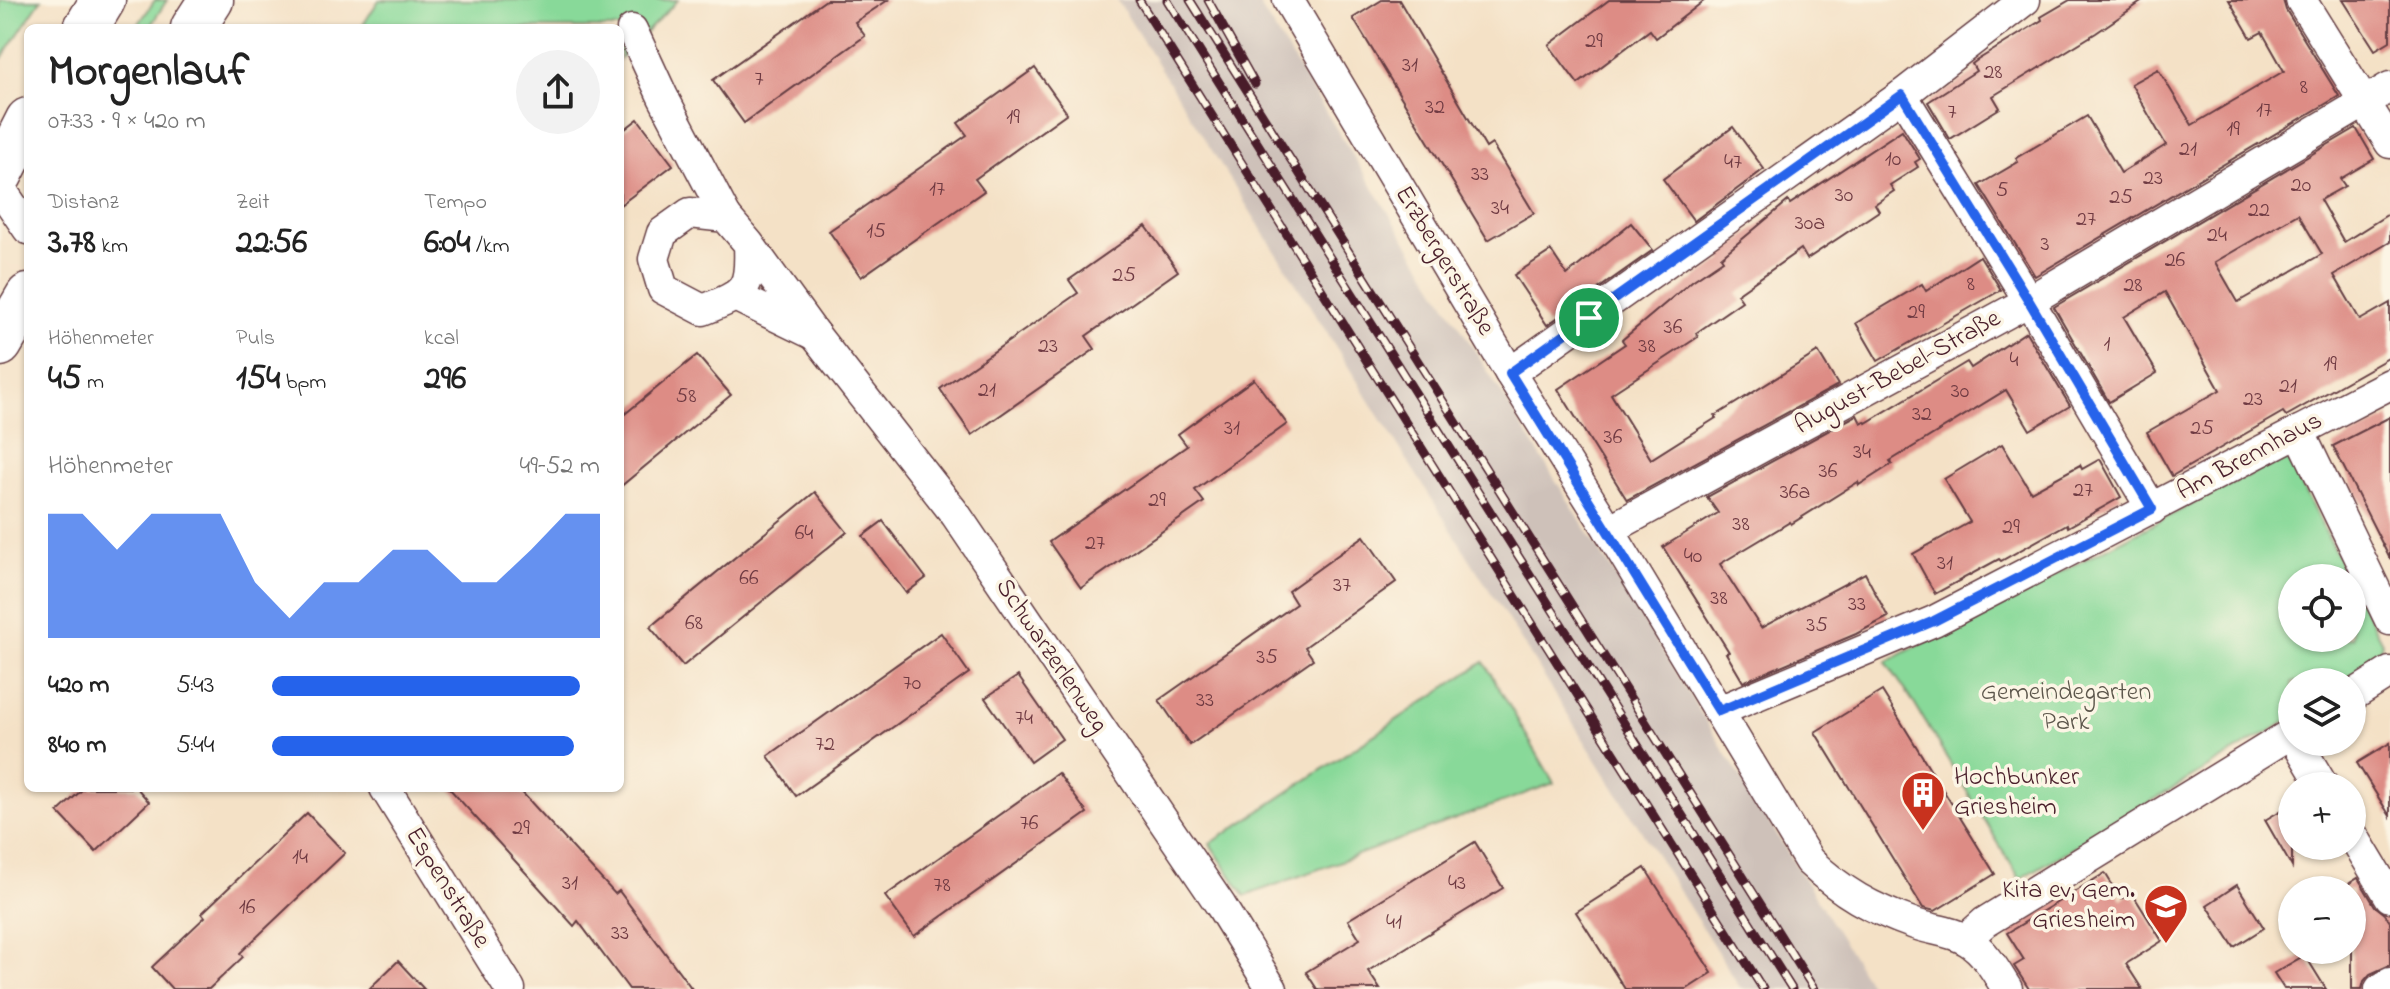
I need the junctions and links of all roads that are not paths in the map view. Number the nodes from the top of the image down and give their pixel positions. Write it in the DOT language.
graph roads {
  1 [pos="103,0"];
  2 [pos="211,0"];
  3 [pos="1288,0"];
  4 [pos="2025,0"];
  5 [pos="2301,0"];
  6 [pos="88,24"];
  7 [pos="196,24"];
  8 [pos="632,30"];
  9 [pos="1902,95"];
  10 [pos="2377,95"];
  11 [pos="24,127"];
  12 [pos="2390,143"];
  13 [pos="0,175"];
  14 [pos="0,188"];
  15 [pos="726,217"];
  16 [pos="24,223"];
  17 [pos="749,244"];
  18 [pos="737,297"];
  19 [pos="2029,301"];
  20 [pos="815,335"];
  21 [pos="1510,373"];
  22 [pos="2390,384"];
  23 [pos="2299,431"];
  24 [pos="2152,509"];
  25 [pos="1609,530"];
  26 [pos="2390,620"];
  27 [pos="2390,672"];
  28 [pos="2366,687"];
  29 [pos="1719,711"];
  30 [pos="2278,742"];
  31 [pos="387,792"];
  32 [pos="2366,857"];
  33 [pos="2390,897"];
  34 [pos="1966,939"];
  35 [pos="2390,983"];
  36 [pos="510,989"];
  37 [pos="1272,989"];
  38 [pos="2007,989"];
  39 [pos="2380,989"];
  1 -- 6 [label="highway"];
  2 -- 7 [label="highway"];
  3 -- 21 [label="street, Erzbergerstraße"];
  4 -- 9 [label="street"];
  5 -- 10 [label="street"];
  8 -- 15 [label="street, Schwarzerlenweg"];
  9 -- 19 [label="street"];
  9 -- 21 [label="street"];
  10 -- 12 [label="street"];
  10 -- 19 [label="street, August-Bebel-Straße"];
  11 -- 13 [label="highway"];
  14 -- 16 [label="street"];
  15 -- 17 [label="street, Schwarzerlenweg"];
  15 -- 18 [label="street"];
  17 -- 18 [label="street"];
  17 -- 20 [label="street, Schwarzerlenweg"];
  18 -- 20 [label="street, Schwarzerlenweg"];
  19 -- 24 [label="street"];
  19 -- 25 [label="street, August-Bebel-Straße"];
  20 -- 37 [label="street, Schwarzerlenweg"];
  21 -- 25 [label="street, Erzbergerstraße"];
  22 -- 23 [label="street, Am Brennhaus"];
  23 -- 24 [label="street, Am Brennhaus"];
  23 -- 26 [label="street"];
  24 -- 29 [label="street, Am Brennhaus"];
  25 -- 29 [label="street, Erzbergerstraße"];
  27 -- 28 [label="street"];
  29 -- 34 [label="street, Erzbergerstraße"];
  30 -- 34 [label="street"];
  31 -- 36 [label="street, Espenstraße"];
  32 -- 33 [label="street"];
  34 -- 38 [label="street"];
  35 -- 39 [label="street"];
}
